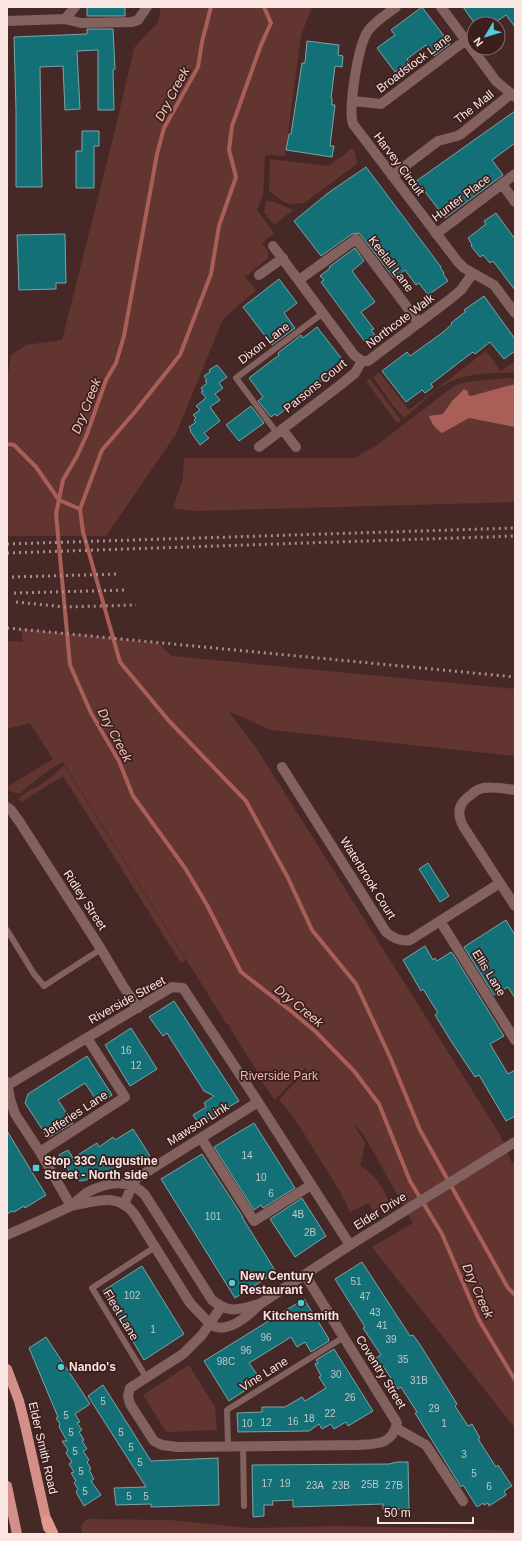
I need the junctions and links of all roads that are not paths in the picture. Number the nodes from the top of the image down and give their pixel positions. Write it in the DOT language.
graph roads {
  1 [pos="75,7"];
  2 [pos="147,7"];
  3 [pos="396,7"];
  4 [pos="441,7"];
  5 [pos="65,19"];
  6 [pos="7,21"];
  7 [pos="466,40"];
  8 [pos="478,56"];
  9 [pos="513,95"];
  10 [pos="353,101"];
  11 [pos="515,174"];
  12 [pos="392,176"];
  13 [pos="502,184"];
  14 [pos="515,202"];
  15 [pos="436,234"];
  16 [pos="273,246"];
  17 [pos="282,258"];
  18 [pos="473,273"];
  19 [pos="260,275"];
  20 [pos="299,280"];
  21 [pos="323,313"];
  22 [pos="515,313"];
  23 [pos="420,323"];
  24 [pos="362,361"];
  25 [pos="280,431"];
  26 [pos="259,446"];
  27 [pos="296,447"];
  28 [pos="282,767"];
  29 [pos="515,790"];
  30 [pos="8,809"];
  31 [pos="500,883"];
  32 [pos="515,906"];
  33 [pos="440,921"];
  34 [pos="7,930"];
  35 [pos="102,949"];
  36 [pos="138,1008"];
  37 [pos="87,1038"];
  38 [pos="515,1040"];
  39 [pos="7,1084"];
  40 [pos="258,1102"];
  41 [pos="201,1138"];
  42 [pos="515,1142"];
  43 [pos="40,1152"];
  44 [pos="132,1185"];
  45 [pos="311,1185"];
  46 [pos="124,1205"];
  47 [pos="71,1206"];
  48 [pos="7,1235"];
  49 [pos="350,1245"];
  50 [pos="155,1247"];
  51 [pos="305,1275"];
  52 [pos="260,1304"];
  53 [pos="221,1307"];
  54 [pos="210,1324"];
  55 [pos="344,1337"];
  56 [pos="7,1369"];
  57 [pos="146,1377"];
  58 [pos="396,1428"];
  59 [pos="228,1446"];
  60 [pos="243,1446"];
  61 [pos="7,1486"];
  62 [pos="463,1501"];
  63 [pos="244,1506"];
  64 [pos="47,1521"];
  65 [pos="17,1534"];
  66 [pos="49,1534"];
  67 [pos="53,1534"];
  1 -- 5 [label="street"];
  2 -- 5 [label="street"];
  3 -- 10 [label="street, Harvey Circuit"];
  4 -- 7 [label="street"];
  5 -- 6 [label="street"];
  7 -- 10 [label="street, Broadstock Lane"];
  8 -- 9 [label="street"];
  9 -- 12 [label="street, The Mall"];
  10 -- 12 [label="street, Harvey Circuit"];
  11 -- 13 [label="street, Hunter Place"];
  12 -- 15 [label="street, Harvey Circuit"];
  13 -- 14 [label="street"];
  13 -- 15 [label="street, Hunter Place"];
  15 -- 18 [label="street, Harvey Circuit"];
  16 -- 17 [label="street, Northcote Walk"];
  17 -- 19 [label="street"];
  17 -- 20 [label="street, Northcote Walk"];
  18 -- 22 [label="street, Harvey Circuit"];
  18 -- 23 [label="street, Northcote Walk"];
  20 -- 21 [label="street, Northcote Walk"];
  20 -- 23 [label="street, Keelall Lane"];
  21 -- 24 [label="street, Northcote Walk"];
  21 -- 25 [label="lane, Dixon Lane"];
  23 -- 24 [label="street, Northcote Walk"];
  24 -- 25 [label="street, Parsons Court"];
  25 -- 26 [label="street, Parsons Court"];
  25 -- 27 [label="street, Parsons Court"];
  28 -- 33 [label="street, Waterbrook Court"];
  29 -- 31 [label="street"];
  30 -- 35 [label="street, Ridley Street"];
  31 -- 32 [label="street"];
  31 -- 33 [label="street, Waterbrook Court"];
  33 -- 38 [label="street, Ellis Lane"];
  34 -- 35 [label="lane"];
  35 -- 36 [label="street, Ridley Street"];
  36 -- 37 [label="street, Riverside Street"];
  36 -- 40 [label="street, Riverside Street"];
  37 -- 39 [label="street, Riverside Street"];
  37 -- 43 [label="street, Jefferies Lane"];
  39 -- 43 [label="street"];
  40 -- 41 [label="street, Mawson Link"];
  40 -- 45 [label="street, Riverside Street"];
  41 -- 44 [label="street, Mawson Link"];
  41 -- 45 [label="street"];
  42 -- 49 [label="street, Elder Drive"];
  43 -- 47 [label="street"];
  44 -- 46 [label="street, Mawson Link"];
  44 -- 47 [label="street"];
  44 -- 53 [label="street"];
  45 -- 49 [label="street, Riverside Street"];
  46 -- 47 [label="street"];
  46 -- 50 [label="street"];
  47 -- 48 [label="street"];
  49 -- 51 [label="street, Elder Drive"];
  50 -- 54 [label="street"];
  50 -- 57 [label="lane, Fleet Lane"];
  51 -- 52 [label="street, Elder Drive"];
  51 -- 55 [label="street, Coventry Street"];
  52 -- 53 [label="street, Elder Drive"];
  52 -- 54 [label="street, Elder Drive"];
  53 -- 54 [label="street, Coventry Street"];
  54 -- 57 [label="street, Coventry Street"];
  55 -- 58 [label="street, Coventry Street"];
  55 -- 59 [label="lane, Vine Lane"];
  56 -- 64 [label="main road, Elder Smith Road"];
  57 -- 59 [label="street, Coventry Street"];
  58 -- 60 [label="street, Coventry Street"];
  58 -- 62 [label="street"];
  59 -- 60 [label="street, Coventry Street"];
  60 -- 63 [label="lane"];
  61 -- 65 [label="main road"];
  64 -- 66 [label="main road, Elder Smith Road"];
  64 -- 67 [label="highway"];
}
